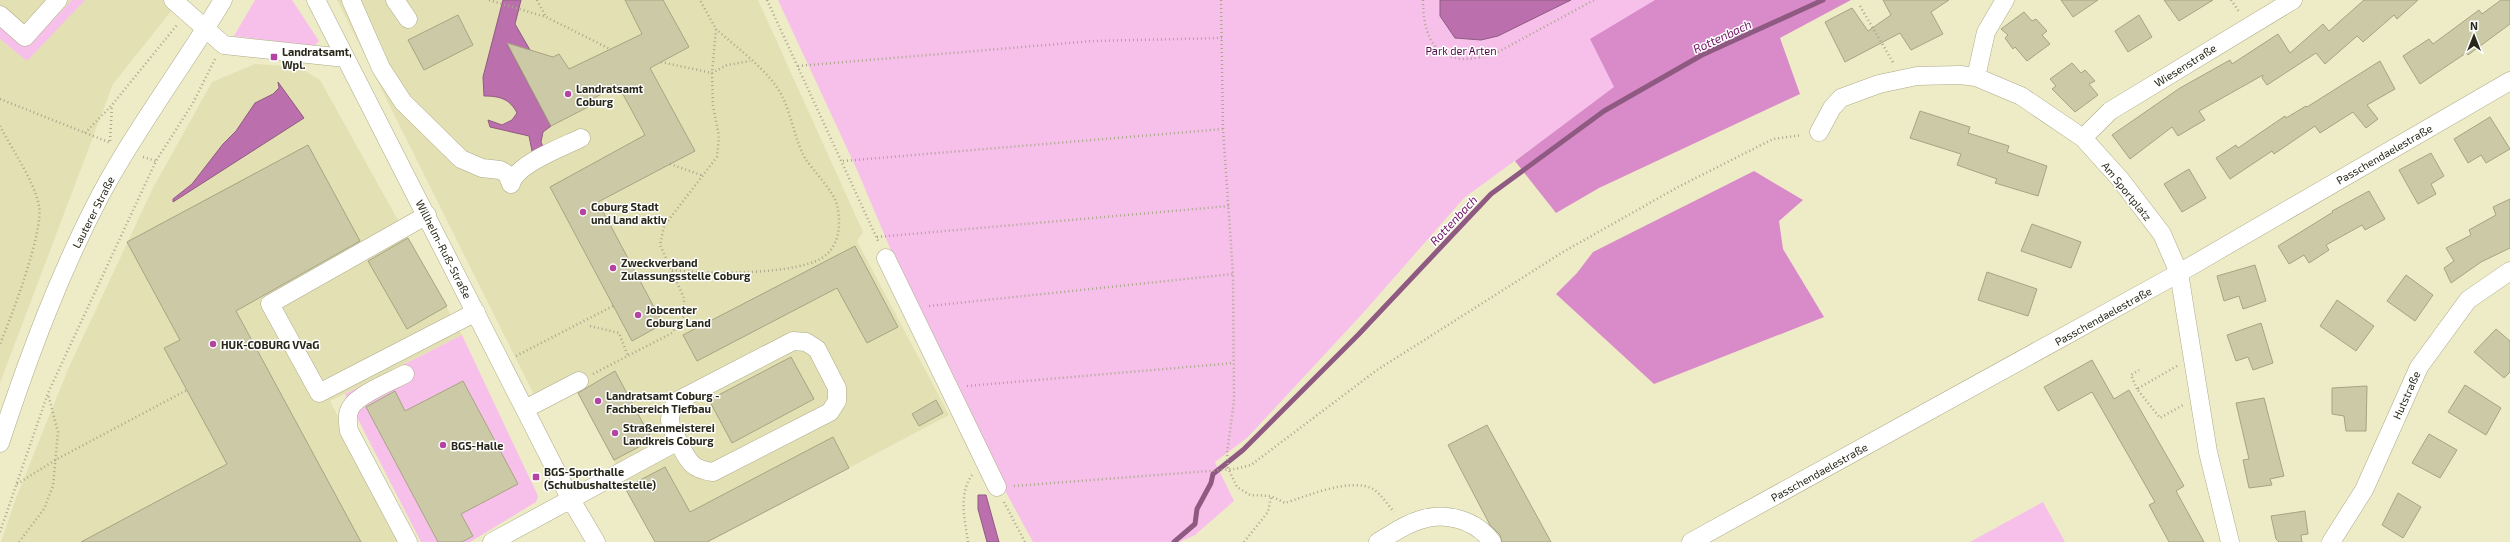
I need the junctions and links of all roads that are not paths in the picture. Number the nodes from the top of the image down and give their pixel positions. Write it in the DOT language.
graph roads {
  1 [pos="58,0"];
  2 [pos="173,0"];
  3 [pos="223,0"];
  4 [pos="316,0"];
  5 [pos="351,0"];
  6 [pos="395,0"];
  7 [pos="2005,0"];
  8 [pos="2293,0"];
  9 [pos="0,15"];
  10 [pos="408,19"];
  11 [pos="205,30"];
  12 [pos="345,58"];
  13 [pos="1976,78"];
  14 [pos="2510,81"];
  15 [pos="1819,132"];
  16 [pos="581,138"];
  17 [pos="2083,138"];
  18 [pos="427,215"];
  19 [pos="886,258"];
  20 [pos="2510,271"];
  21 [pos="2179,273"];
  22 [pos="476,312"];
  23 [pos="406,374"];
  24 [pos="579,381"];
  25 [pos="525,409"];
  26 [pos="678,441"];
  27 [pos="0,443"];
  28 [pos="997,487"];
  29 [pos="570,498"];
  30 [pos="408,542"];
  31 [pos="492,542"];
  32 [pos="596,542"];
  33 [pos="1378,542"];
  34 [pos="1492,542"];
  35 [pos="1691,542"];
  36 [pos="2230,542"];
  37 [pos="2331,542"];
  1 -- 9 [label="street"];
  2 -- 11 [label="street"];
  3 -- 11 [label="street, Lauterer Straße"];
  4 -- 12 [label="street, Willhelm-Ruß-Straße"];
  5 -- 16 [label="street"];
  6 -- 10 [label="street"];
  7 -- 13 [label="street"];
  8 -- 17 [label="street, Wiesenstraße"];
  11 -- 12 [label="street"];
  11 -- 27 [label="street, Lauterer Straße"];
  12 -- 18 [label="street, Willhelm-Ruß-Straße"];
  13 -- 15 [label="street, Am Sportplatz"];
  13 -- 17 [label="street, Am Sportplatz"];
  14 -- 21 [label="street, Passchendaelestraße"];
  17 -- 21 [label="street, Am Sportplatz"];
  18 -- 22 [label="street, Willhelm-Ruß-Straße"];
  18 -- 22 [label="street"];
  19 -- 28 [label="street"];
  20 -- 37 [label="street, Hutstraße"];
  21 -- 35 [label="street, Passchendaelestraße"];
  21 -- 36 [label="street, Am Sportplatz"];
  22 -- 25 [label="street, Willhelm-Ruß-Straße"];
  23 -- 30 [label="street"];
  24 -- 25 [label="street"];
  25 -- 29 [label="street, Willhelm-Ruß-Straße"];
  26 -- 26 [label="street"];
  26 -- 29 [label="street"];
  29 -- 31 [label="street"];
  29 -- 32 [label="street, Willhelm-Ruß-Straße"];
  33 -- 34 [label="street"];
}
